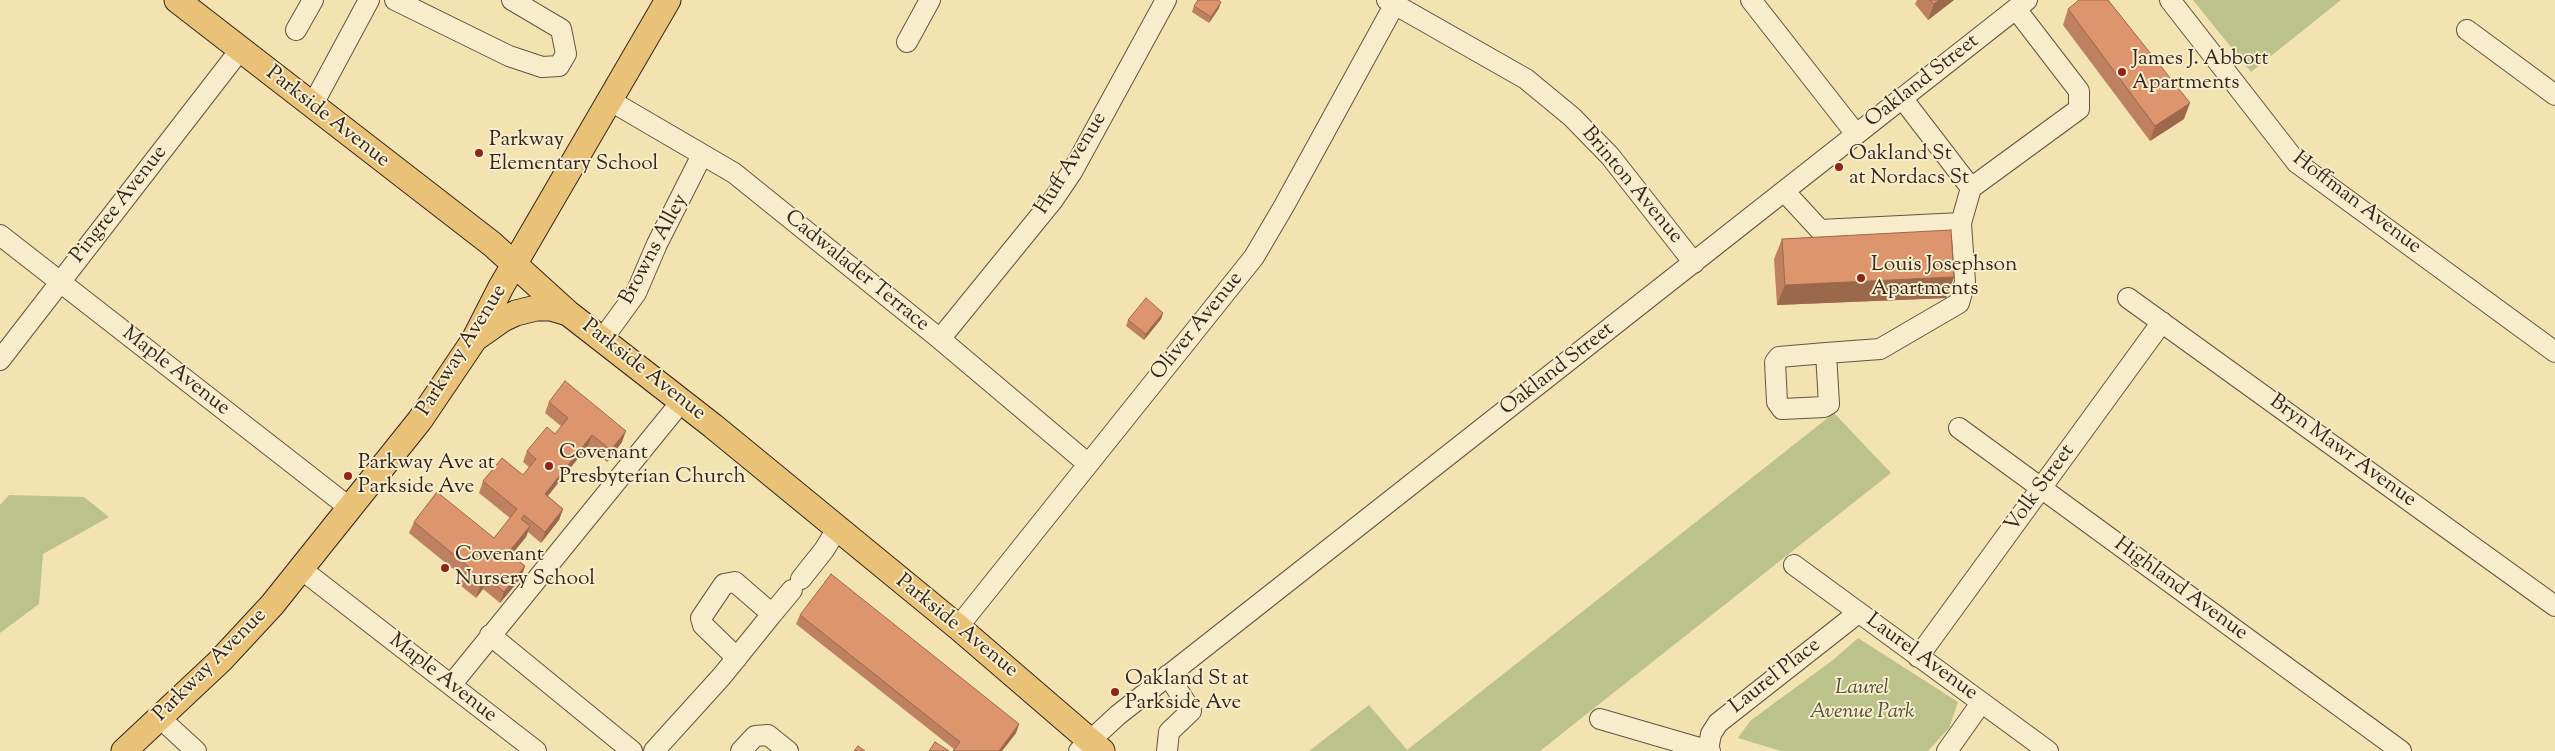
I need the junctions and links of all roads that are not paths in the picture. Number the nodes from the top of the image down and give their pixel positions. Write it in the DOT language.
graph roads {
  1 [pos="177,0"];
  2 [pos="313,0"];
  3 [pos="369,0"];
  4 [pos="395,0"];
  5 [pos="512,0"];
  6 [pos="668,0"];
  7 [pos="930,0"];
  8 [pos="1166,0"];
  9 [pos="1751,0"];
  10 [pos="2170,0"];
  11 [pos="1393,1"];
  12 [pos="2021,5"];
  13 [pos="296,30"];
  14 [pos="2467,30"];
  15 [pos="908,42"];
  16 [pos="240,50"];
  17 [pos="2555,95"];
  18 [pos="1902,98"];
  19 [pos="609,100"];
  20 [pos="312,106"];
  21 [pos="1856,134"];
  22 [pos="702,155"];
  23 [pos="1970,188"];
  24 [pos="1784,191"];
  25 [pos="1962,223"];
  26 [pos="0,235"];
  27 [pos="1694,263"];
  28 [pos="515,264"];
  29 [pos="61,282"];
  30 [pos="2128,298"];
  31 [pos="568,314"];
  32 [pos="2162,322"];
  33 [pos="940,339"];
  34 [pos="474,340"];
  35 [pos="601,340"];
  36 [pos="2555,352"];
  37 [pos="1826,353"];
  38 [pos="0,360"];
  39 [pos="681,402"];
  40 [pos="1959,428"];
  41 [pos="1087,463"];
  42 [pos="2041,489"];
  43 [pos="350,508"];
  44 [pos="838,529"];
  45 [pos="1794,565"];
  46 [pos="301,569"];
  47 [pos="2555,606"];
  48 [pos="1858,613"];
  49 [pos="772,614"];
  50 [pos="958,627"];
  51 [pos="490,635"];
  52 [pos="1918,657"];
  53 [pos="737,658"];
  54 [pos="1168,675"];
  55 [pos="451,685"];
  56 [pos="1981,703"];
  57 [pos="160,718"];
  58 [pos="1600,719"];
  59 [pos="1090,747"];
  60 [pos="124,751"];
  61 [pos="196,751"];
  62 [pos="536,751"];
  63 [pos="632,751"];
  64 [pos="654,751"];
  65 [pos="741,751"];
  66 [pos="788,751"];
  67 [pos="1167,751"];
  68 [pos="1709,751"];
  69 [pos="1947,751"];
  70 [pos="2048,751"];
  71 [pos="2401,751"];
  1 -- 16 [label="main road, Parkside Avenue"];
  2 -- 13 [label="street"];
  3 -- 20 [label="street"];
  4 -- 5 [label="street"];
  6 -- 19 [label="main road, Parkway Avenue"];
  7 -- 15 [label="street"];
  8 -- 33 [label="street, Huff Avenue"];
  9 -- 21 [label="street"];
  10 -- 36 [label="street, Hoffman Avenue"];
  11 -- 27 [label="street, Brinton Avenue"];
  11 -- 41 [label="street, Oliver Avenue"];
  12 -- 18 [label="street, Oakland Street"];
  12 -- 23 [label="street"];
  14 -- 17 [label="street"];
  16 -- 20 [label="main road, Parkside Avenue"];
  16 -- 29 [label="street, Pingree Avenue"];
  18 -- 21 [label="street, Oakland Street"];
  18 -- 23 [label="street"];
  19 -- 22 [label="street, Cadwalader Terrace"];
  19 -- 28 [label="main road, Parkway Avenue"];
  20 -- 28 [label="main road, Parkside Avenue"];
  21 -- 24 [label="street, Oakland Street"];
  22 -- 33 [label="street, Cadwalader Terrace"];
  22 -- 35 [label="street, Browns Alley"];
  23 -- 25 [label="street"];
  24 -- 25 [label="street"];
  24 -- 27 [label="street, Oakland Street"];
  25 -- 37 [label="street"];
  26 -- 29 [label="street, Maple Avenue"];
  27 -- 54 [label="street, Oakland Street"];
  28 -- 31 [label="main road, Parkside Avenue"];
  28 -- 34 [label="main road, Parkway Avenue"];
  29 -- 38 [label="street, Pingree Avenue"];
  29 -- 43 [label="street, Maple Avenue"];
  30 -- 32 [label="street, Bryn Mawr Avenue"];
  31 -- 34 [label="main road"];
  31 -- 35 [label="main road, Parkside Avenue"];
  32 -- 42 [label="street, Volk Street"];
  32 -- 47 [label="street, Bryn Mawr Avenue"];
  33 -- 41 [label="street, Cadwalader Terrace"];
  34 -- 43 [label="main road, Parkway Avenue"];
  35 -- 39 [label="main road, Parkside Avenue"];
  39 -- 44 [label="main road, Parkside Avenue"];
  39 -- 51 [label="street"];
  40 -- 42 [label="street, Highland Avenue"];
  41 -- 50 [label="street, Oliver Avenue"];
  42 -- 52 [label="street, Volk Street"];
  42 -- 71 [label="street, Highland Avenue"];
  43 -- 46 [label="main road, Parkway Avenue"];
  44 -- 49 [label="street"];
  44 -- 50 [label="main road, Parkside Avenue"];
  45 -- 48 [label="street, Laurel Avenue"];
  46 -- 55 [label="street, Maple Avenue"];
  46 -- 57 [label="main road, Parkway Avenue"];
  48 -- 52 [label="street, Laurel Avenue"];
  48 -- 68 [label="street, Laurel Place"];
  49 -- 53 [label="street"];
  49 -- 53 [label="street"];
  50 -- 59 [label="main road, Parkside Avenue"];
  51 -- 55 [label="street"];
  51 -- 63 [label="street"];
  52 -- 56 [label="street, Laurel Avenue"];
  53 -- 64 [label="street"];
  54 -- 59 [label="street, Oakland Street"];
  54 -- 67 [label="street"];
  55 -- 62 [label="street, Maple Avenue"];
  56 -- 69 [label="street"];
  56 -- 70 [label="street, Laurel Avenue"];
  57 -- 60 [label="main road, Parkway Avenue"];
  57 -- 61 [label="street"];
  58 -- 68 [label="street, Laurel Place"];
  65 -- 66 [label="street"];
}
